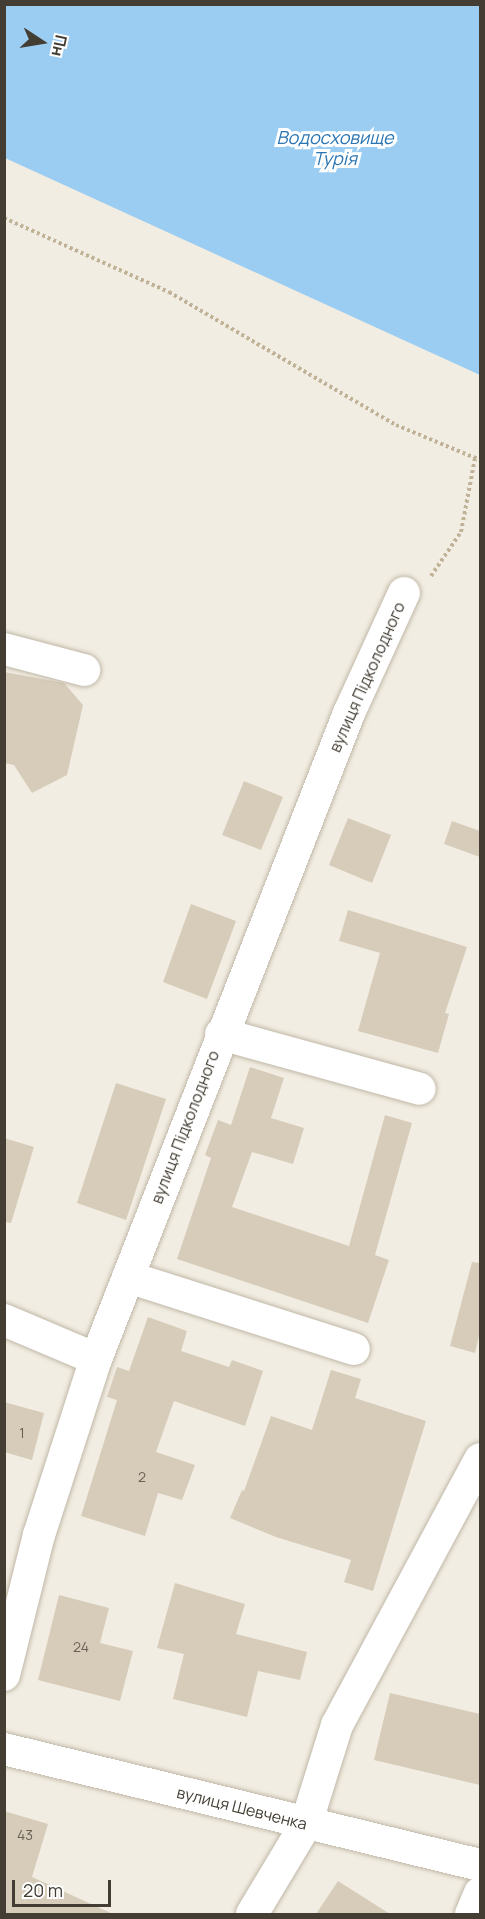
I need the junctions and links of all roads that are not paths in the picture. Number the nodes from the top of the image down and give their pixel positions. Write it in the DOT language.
graph roads {
  1 [pos="404,593"];
  2 [pos="4,649"];
  3 [pos="84,670"];
  4 [pos="221,1034"];
  5 [pos="420,1089"];
  6 [pos="128,1277"];
  7 [pos="4,1320"];
  8 [pos="354,1349"];
  9 [pos="96,1359"];
  10 [pos="480,1459"];
  11 [pos="4,1675"];
  12 [pos="4,1749"];
  13 [pos="306,1824"];
  14 [pos="480,1865"];
  15 [pos="480,1893"];
  16 [pos="252,1914"];
  17 [pos="471,1914"];
  1 -- 4 [label="street, вулиця Підколодного"];
  2 -- 3 [label="street"];
  4 -- 5 [label="street"];
  4 -- 6 [label="street, вулиця Підколодного"];
  6 -- 8 [label="street"];
  6 -- 9 [label="street, вулиця Підколодного"];
  7 -- 9 [label="street"];
  9 -- 11 [label="street, вулиця Підколодного"];
  10 -- 13 [label="street"];
  12 -- 13 [label="street, вулиця Шевченка"];
  13 -- 14 [label="street, вулиця Шевченка"];
  13 -- 16 [label="street"];
  15 -- 17 [label="street"];
}
